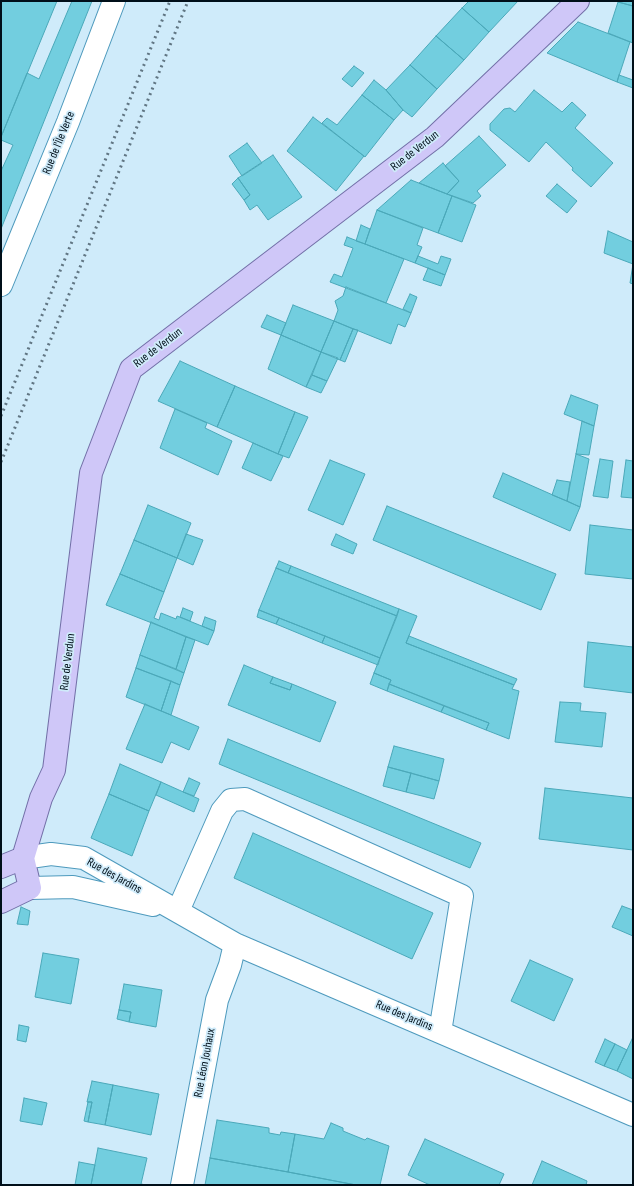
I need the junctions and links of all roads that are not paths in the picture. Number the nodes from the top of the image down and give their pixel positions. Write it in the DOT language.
graph roads {
  1 [pos="114,1"];
  2 [pos="578,1"];
  3 [pos="1,285"];
  4 [pos="23,858"];
  5 [pos="1,867"];
  6 [pos="30,888"];
  7 [pos="1,902"];
  8 [pos="178,911"];
  9 [pos="235,944"];
  10 [pos="440,1032"];
  11 [pos="633,1115"];
  12 [pos="182,1185"];
  1 -- 3 [label="street, Rue de l'Île Verte"];
  2 -- 4 [label="main road, Rue de Verdun"];
  4 -- 5 [label="main road"];
  4 -- 6 [label="main road, Rue de Verdun"];
  4 -- 8 [label="street, Rue des Jardins"];
  6 -- 7 [label="main road"];
  6 -- 8 [label="street, Rue des Jardins"];
  8 -- 9 [label="street, Rue des Jardins"];
  8 -- 10 [label="street"];
  9 -- 10 [label="street, Rue des Jardins"];
  9 -- 12 [label="street, Rue Léon Jouhaux"];
  10 -- 11 [label="street, Rue des Jardins"];
}
